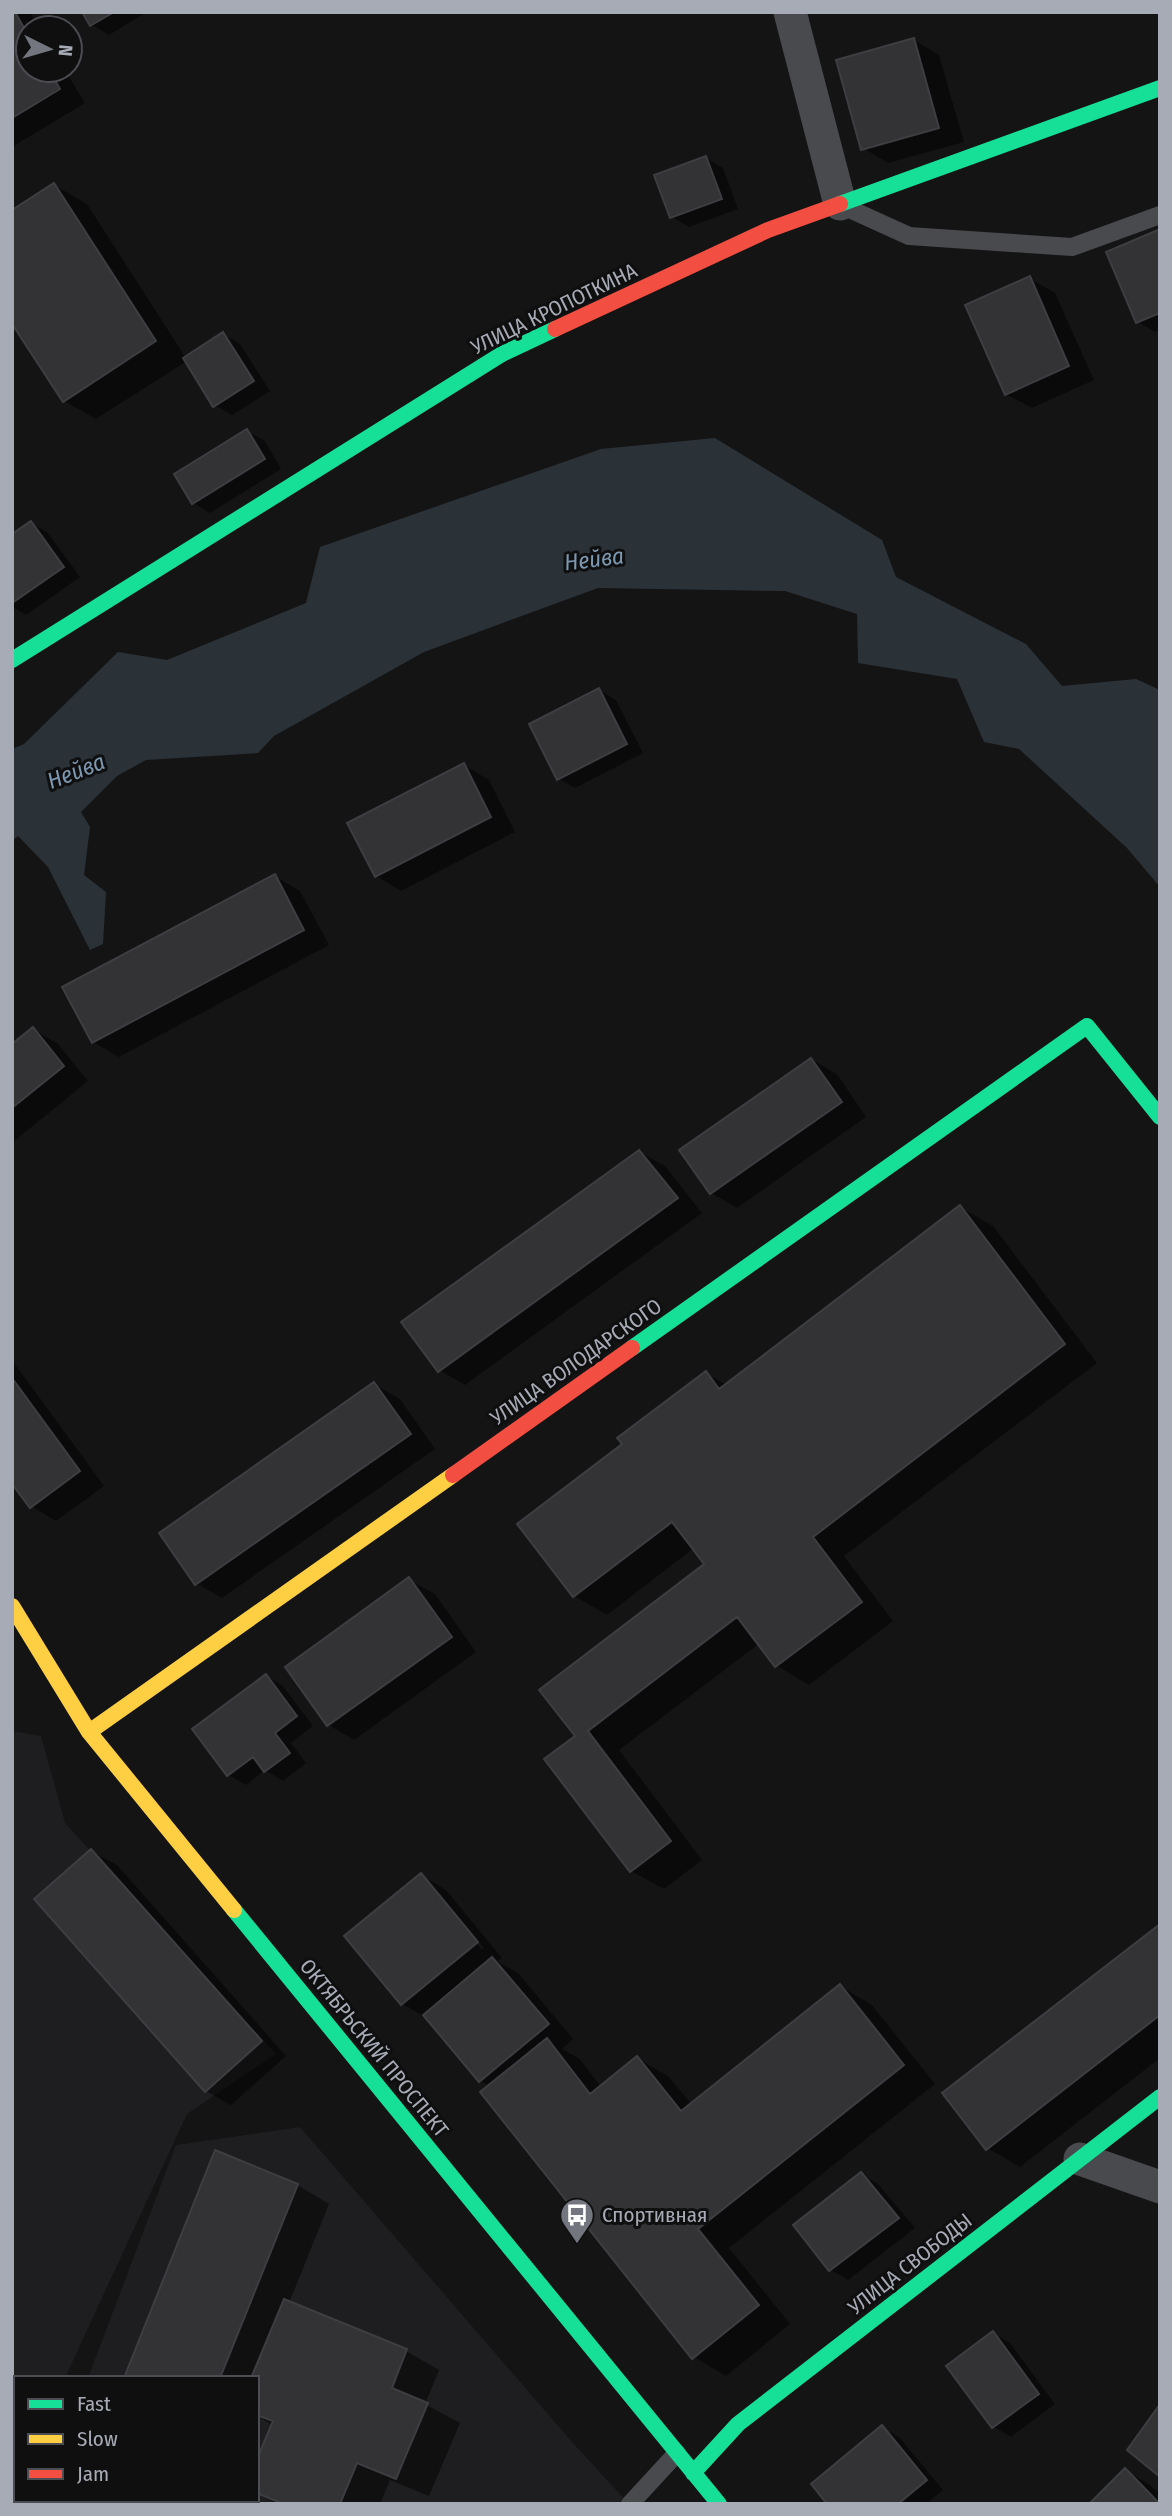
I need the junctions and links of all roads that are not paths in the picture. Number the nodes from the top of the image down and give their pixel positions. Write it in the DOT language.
graph roads {
  1 [pos="790,12"];
  2 [pos="1160,88"];
  3 [pos="840,204"];
  4 [pos="1160,215"];
  5 [pos="12,660"];
  6 [pos="1160,1118"];
  7 [pos="12,1606"];
  8 [pos="20,1636"];
  9 [pos="89,1732"];
  10 [pos="1160,2097"];
  11 [pos="1080,2159"];
  12 [pos="1160,2187"];
  13 [pos="677,2453"];
  14 [pos="693,2473"];
  15 [pos="630,2504"];
  16 [pos="719,2504"];
  1 -- 3 [label="street"];
  2 -- 3 [label="street, УЛИЦА КРОПОТКИНА"];
  3 -- 4 [label="lane"];
  3 -- 5 [label="street, УЛИЦА КРОПОТКИНА"];
  6 -- 9 [label="street, УЛИЦА ВОЛОДАРСКОГО"];
  7 -- 8 [label="street, ОКТЯБРЬСКИЙ ПРОСПЕКТ"];
  8 -- 9 [label="street, ОКТЯБРЬСКИЙ ПРОСПЕКТ"];
  9 -- 13 [label="street, ОКТЯБРЬСКИЙ ПРОСПЕКТ"];
  10 -- 11 [label="street, УЛИЦА СВОБОДЫ"];
  11 -- 12 [label="street"];
  11 -- 14 [label="street, УЛИЦА СВОБОДЫ"];
  13 -- 14 [label="street, ОКТЯБРЬСКИЙ ПРОСПЕКТ"];
  13 -- 15 [label="lane"];
  14 -- 16 [label="street, ОКТЯБРЬСКИЙ ПРОСПЕКТ"];
}
